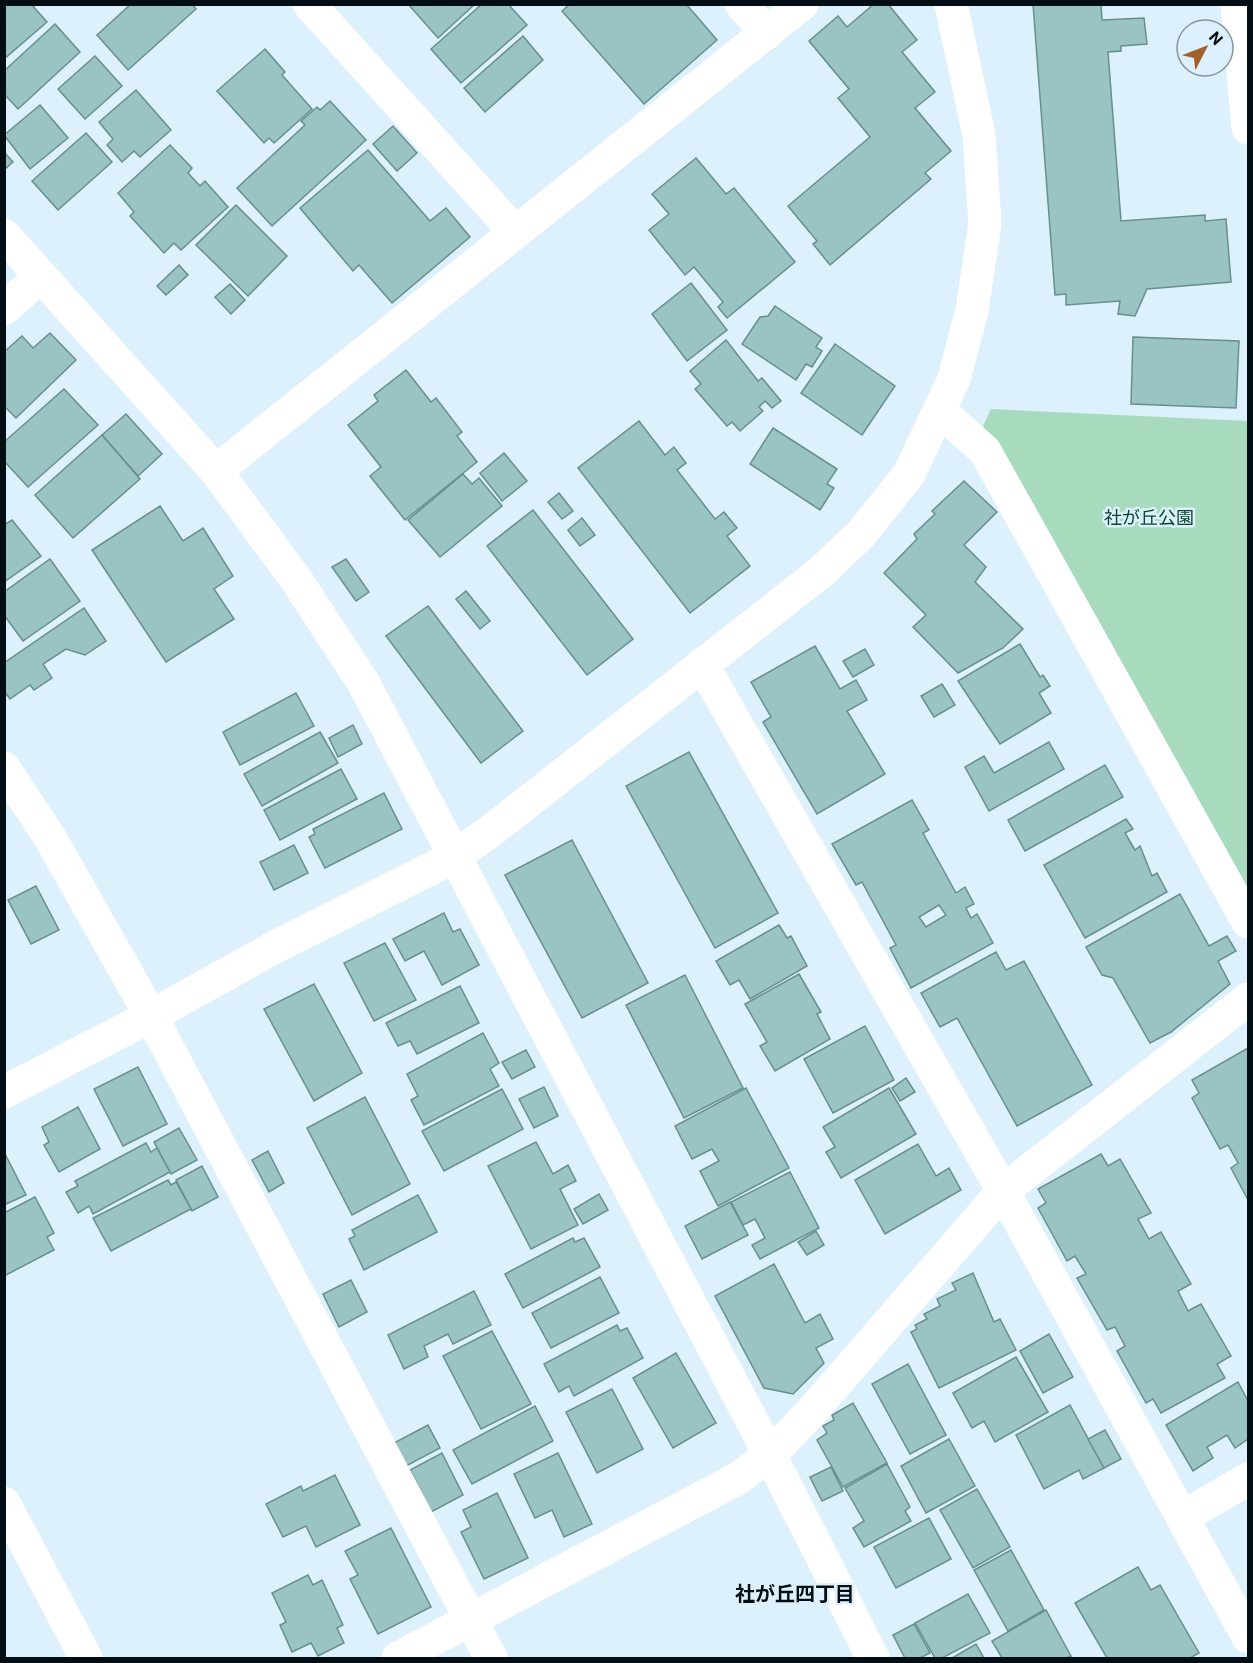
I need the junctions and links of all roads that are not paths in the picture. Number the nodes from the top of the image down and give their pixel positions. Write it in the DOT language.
graph roads {
  1 [pos="309,4"];
  2 [pos="741,4"];
  3 [pos="802,4"];
  4 [pos="951,4"];
  5 [pos="1237,4"];
  6 [pos="767,33"];
  7 [pos="1248,128"];
  8 [pos="514,232"];
  9 [pos="4,235"];
  10 [pos="41,276"];
  11 [pos="4,309"];
  12 [pos="939,411"];
  13 [pos="216,471"];
  14 [pos="702,664"];
  15 [pos="4,768"];
  16 [pos="454,857"];
  17 [pos="1248,921"];
  18 [pos="1248,999"];
  19 [pos="151,1016"];
  20 [pos="4,1092"];
  21 [pos="1003,1191"];
  22 [pos="770,1455"];
  23 [pos="1248,1479"];
  24 [pos="4,1503"];
  25 [pos="1183,1517"];
  26 [pos="471,1620"];
  27 [pos="1248,1637"];
  28 [pos="86,1659"];
  29 [pos="398,1659"];
  30 [pos="491,1659"];
  31 [pos="873,1659"];
  1 -- 8 [label="street"];
  2 -- 6 [label="street"];
  3 -- 6 [label="street"];
  4 -- 12 [label="street"];
  5 -- 7 [label="street"];
  6 -- 8 [label="street"];
  8 -- 13 [label="street"];
  9 -- 10 [label="street"];
  10 -- 11 [label="street"];
  10 -- 13 [label="street"];
  12 -- 14 [label="street"];
  12 -- 17 [label="street"];
  13 -- 16 [label="street"];
  14 -- 16 [label="street"];
  14 -- 21 [label="street"];
  15 -- 19 [label="street"];
  16 -- 19 [label="street"];
  16 -- 22 [label="street"];
  18 -- 21 [label="street"];
  19 -- 20 [label="street"];
  19 -- 26 [label="street"];
  21 -- 22 [label="street"];
  21 -- 25 [label="street"];
  22 -- 26 [label="street"];
  22 -- 31 [label="street"];
  23 -- 25 [label="street"];
  24 -- 28 [label="street"];
  25 -- 27 [label="street"];
  26 -- 29 [label="street"];
  26 -- 30 [label="street"];
}
